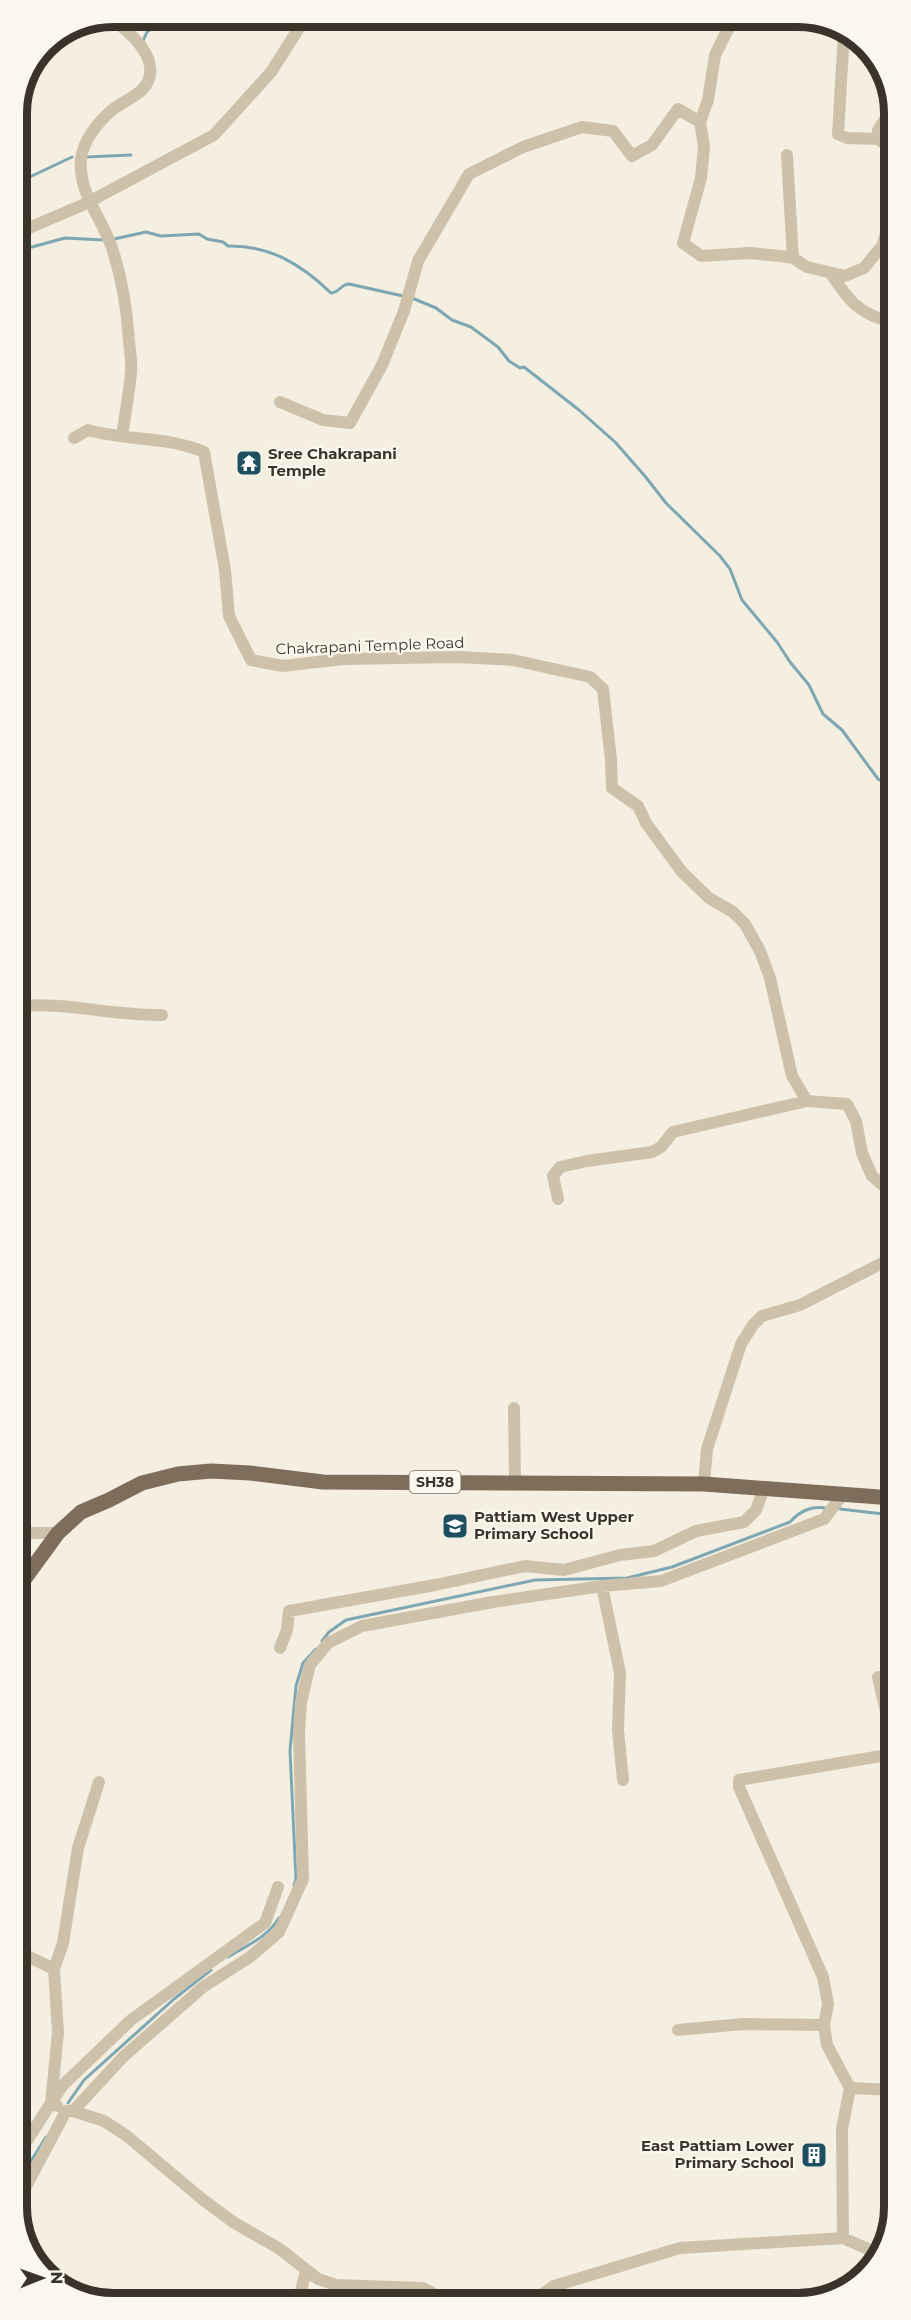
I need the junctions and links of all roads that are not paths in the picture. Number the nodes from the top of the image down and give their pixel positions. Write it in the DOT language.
graph roads {
  1 [pos="124,27"];
  2 [pos="299,27"];
  3 [pos="729,27"];
  4 [pos="844,40"];
  5 [pos="884,121"];
  6 [pos="700,122"];
  7 [pos="878,139"];
  8 [pos="884,144"];
  9 [pos="787,155"];
  10 [pos="88,201"];
  11 [pos="27,228"];
  12 [pos="884,240"];
  13 [pos="793,258"];
  14 [pos="831,274"];
  15 [pos="884,320"];
  16 [pos="280,402"];
  17 [pos="122,436"];
  18 [pos="74,438"];
  19 [pos="27,1006"];
  20 [pos="162,1015"];
  21 [pos="807,1101"];
  22 [pos="884,1186"];
  23 [pos="558,1199"];
  24 [pos="884,1262"];
  25 [pos="514,1408"];
  26 [pos="515,1484"];
  27 [pos="704,1484"];
  28 [pos="764,1488"];
  29 [pos="843,1494"];
  30 [pos="884,1497"];
  31 [pos="27,1533"];
  32 [pos="58,1533"];
  33 [pos="27,1570"];
  34 [pos="602,1586"];
  35 [pos="280,1648"];
  36 [pos="878,1677"];
  37 [pos="884,1703"];
  38 [pos="884,1756"];
  39 [pos="623,1780"];
  40 [pos="99,1782"];
  41 [pos="278,1887"];
  42 [pos="27,1956"];
  43 [pos="54,1969"];
  44 [pos="824,2025"];
  45 [pos="678,2030"];
  46 [pos="850,2088"];
  47 [pos="884,2090"];
  48 [pos="51,2103"];
  49 [pos="70,2111"];
  50 [pos="27,2141"];
  51 [pos="27,2186"];
  52 [pos="843,2238"];
  53 [pos="871,2251"];
  54 [pos="306,2271"];
  55 [pos="300,2293"];
  56 [pos="432,2293"];
  57 [pos="544,2293"];
  1 -- 10 [label="street"];
  2 -- 10 [label="street"];
  3 -- 6 [label="street"];
  4 -- 7 [label="street"];
  5 -- 7 [label="street"];
  6 -- 13 [label="street"];
  6 -- 16 [label="street"];
  7 -- 8 [label="street"];
  9 -- 13 [label="street"];
  10 -- 11 [label="street"];
  10 -- 17 [label="street"];
  12 -- 14 [label="street"];
  13 -- 14 [label="street"];
  14 -- 15 [label="street"];
  17 -- 18 [label="street, Chakrapani Temple Road"];
  17 -- 21 [label="street, Chakrapani Temple Road"];
  19 -- 20 [label="street"];
  21 -- 22 [label="street"];
  21 -- 23 [label="street"];
  24 -- 27 [label="street"];
  25 -- 26 [label="street"];
  26 -- 27 [label="main road, SH38"];
  26 -- 32 [label="main road, SH38"];
  27 -- 28 [label="main road, SH38"];
  28 -- 29 [label="main road, SH38"];
  28 -- 35 [label="street"];
  29 -- 30 [label="main road, SH38"];
  29 -- 34 [label="street"];
  31 -- 32 [label="street"];
  32 -- 33 [label="main road, SH38"];
  34 -- 39 [label="street"];
  34 -- 49 [label="street"];
  36 -- 37 [label="street"];
  38 -- 44 [label="street"];
  40 -- 43 [label="street"];
  41 -- 48 [label="street"];
  42 -- 43 [label="street"];
  43 -- 48 [label="street"];
  44 -- 45 [label="street"];
  44 -- 46 [label="street"];
  46 -- 47 [label="street"];
  46 -- 52 [label="street"];
  48 -- 49 [label="street"];
  48 -- 50 [label="street"];
  49 -- 51 [label="street"];
  49 -- 54 [label="street"];
  52 -- 53 [label="street"];
  52 -- 57 [label="street"];
  54 -- 55 [label="street"];
  54 -- 56 [label="street"];
}
